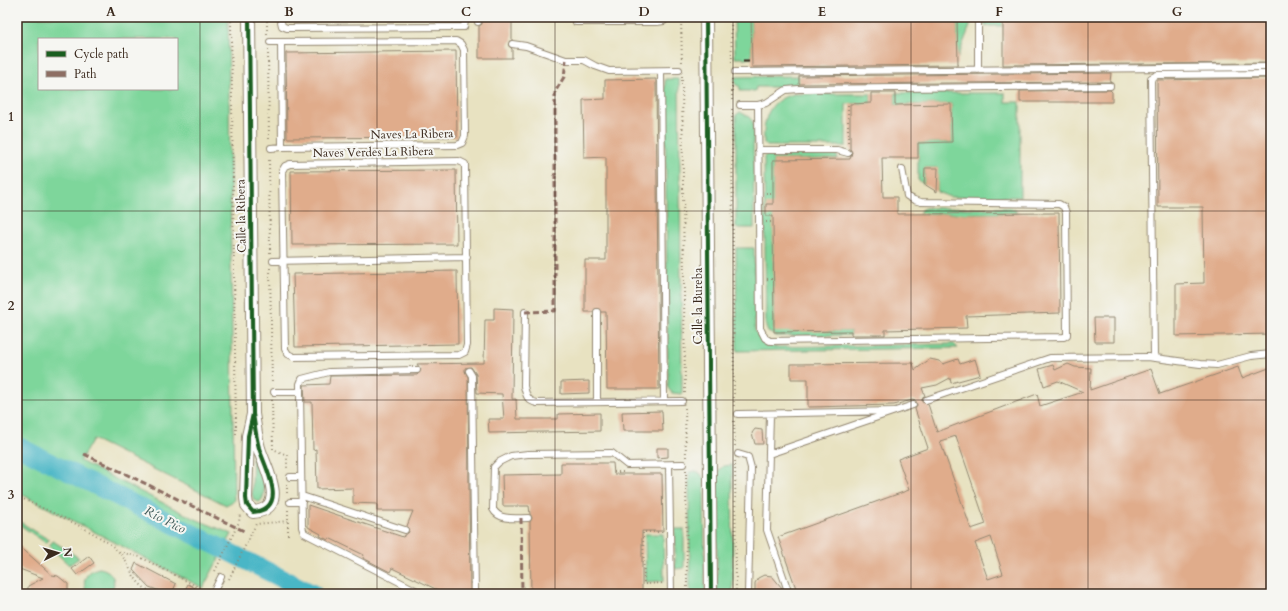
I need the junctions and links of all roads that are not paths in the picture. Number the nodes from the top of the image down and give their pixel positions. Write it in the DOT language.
graph roads {
  1 [pos="249,17"];
  2 [pos="280,17"];
  3 [pos="666,17"];
  4 [pos="706,17"];
  5 [pos="978,17"];
  6 [pos="465,21"];
  7 [pos="576,22"];
  8 [pos="268,40"];
  9 [pos="281,42"];
  10 [pos="512,44"];
  11 [pos="1271,67"];
  12 [pos="679,70"];
  13 [pos="978,70"];
  14 [pos="661,71"];
  15 [pos="735,72"];
  16 [pos="1271,74"];
  17 [pos="1110,86"];
  18 [pos="740,105"];
  19 [pos="758,105"];
  20 [pos="282,147"];
  21 [pos="270,148"];
  22 [pos="758,150"];
  23 [pos="848,153"];
  24 [pos="902,169"];
  25 [pos="467,257"];
  26 [pos="273,261"];
  27 [pos="283,261"];
  28 [pos="525,312"];
  29 [pos="597,312"];
  30 [pos="1271,354"];
  31 [pos="1154,358"];
  32 [pos="417,370"];
  33 [pos="471,373"];
  34 [pos="274,392"];
  35 [pos="300,392"];
  36 [pos="926,400"];
  37 [pos="664,401"];
  38 [pos="682,401"];
  39 [pos="597,402"];
  40 [pos="913,405"];
  41 [pos="895,411"];
  42 [pos="253,414"];
  43 [pos="738,414"];
  44 [pos="770,414"];
  45 [pos="738,454"];
  46 [pos="769,454"];
  47 [pos="683,464"];
  48 [pos="669,465"];
  49 [pos="289,477"];
  50 [pos="301,477"];
  51 [pos="302,499"];
  52 [pos="289,502"];
  53 [pos="528,518"];
  54 [pos="405,530"];
  55 [pos="221,576"];
  56 [pos="786,588"];
  57 [pos="214,591"];
  58 [pos="423,594"];
  59 [pos="475,594"];
  60 [pos="671,594"];
  61 [pos="711,594"];
  62 [pos="748,594"];
  1 -- 42 [label="street, Calle la Ribera"];
  2 -- 6 [label="lane"];
  3 -- 7 [label="lane"];
  4 -- 61 [label="street, Calle la Bureba"];
  5 -- 13 [label="lane"];
  8 -- 9 [label="lane, Naves La Ribera"];
  9 -- 20 [label="lane"];
  9 -- 20 [label="lane, Naves La Ribera"];
  10 -- 14 [label="lane"];
  11 -- 13 [label="lane"];
  12 -- 14 [label="lane"];
  13 -- 15 [label="lane"];
  14 -- 37 [label="lane"];
  16 -- 31 [label="lane"];
  17 -- 19 [label="lane"];
  18 -- 19 [label="lane"];
  19 -- 22 [label="lane"];
  20 -- 21 [label="lane"];
  22 -- 23 [label="lane"];
  22 -- 24 [label="lane"];
  25 -- 27 [label="lane"];
  25 -- 27 [label="lane, Naves Verdes La Ribera"];
  25 -- 27 [label="lane, Naves Verdes La Ribera"];
  26 -- 27 [label="lane"];
  28 -- 39 [label="lane"];
  29 -- 39 [label="lane"];
  30 -- 31 [label="lane"];
  31 -- 36 [label="lane"];
  32 -- 35 [label="lane"];
  33 -- 59 [label="lane"];
  34 -- 35 [label="lane"];
  35 -- 50 [label="lane"];
  37 -- 38 [label="lane"];
  37 -- 39 [label="lane"];
  40 -- 41 [label="lane"];
  41 -- 44 [label="lane"];
  41 -- 46 [label="lane"];
  42 -- 42 [label="street, Calle la Ribera"];
  43 -- 44 [label="lane"];
  44 -- 46 [label="lane"];
  45 -- 62 [label="lane"];
  46 -- 56 [label="lane"];
  47 -- 48 [label="lane"];
  48 -- 53 [label="lane"];
  48 -- 60 [label="lane"];
  49 -- 50 [label="lane"];
  50 -- 51 [label="lane"];
  51 -- 52 [label="lane"];
  51 -- 54 [label="lane"];
  51 -- 58 [label="lane"];
  55 -- 57 [label="lane"];
}
